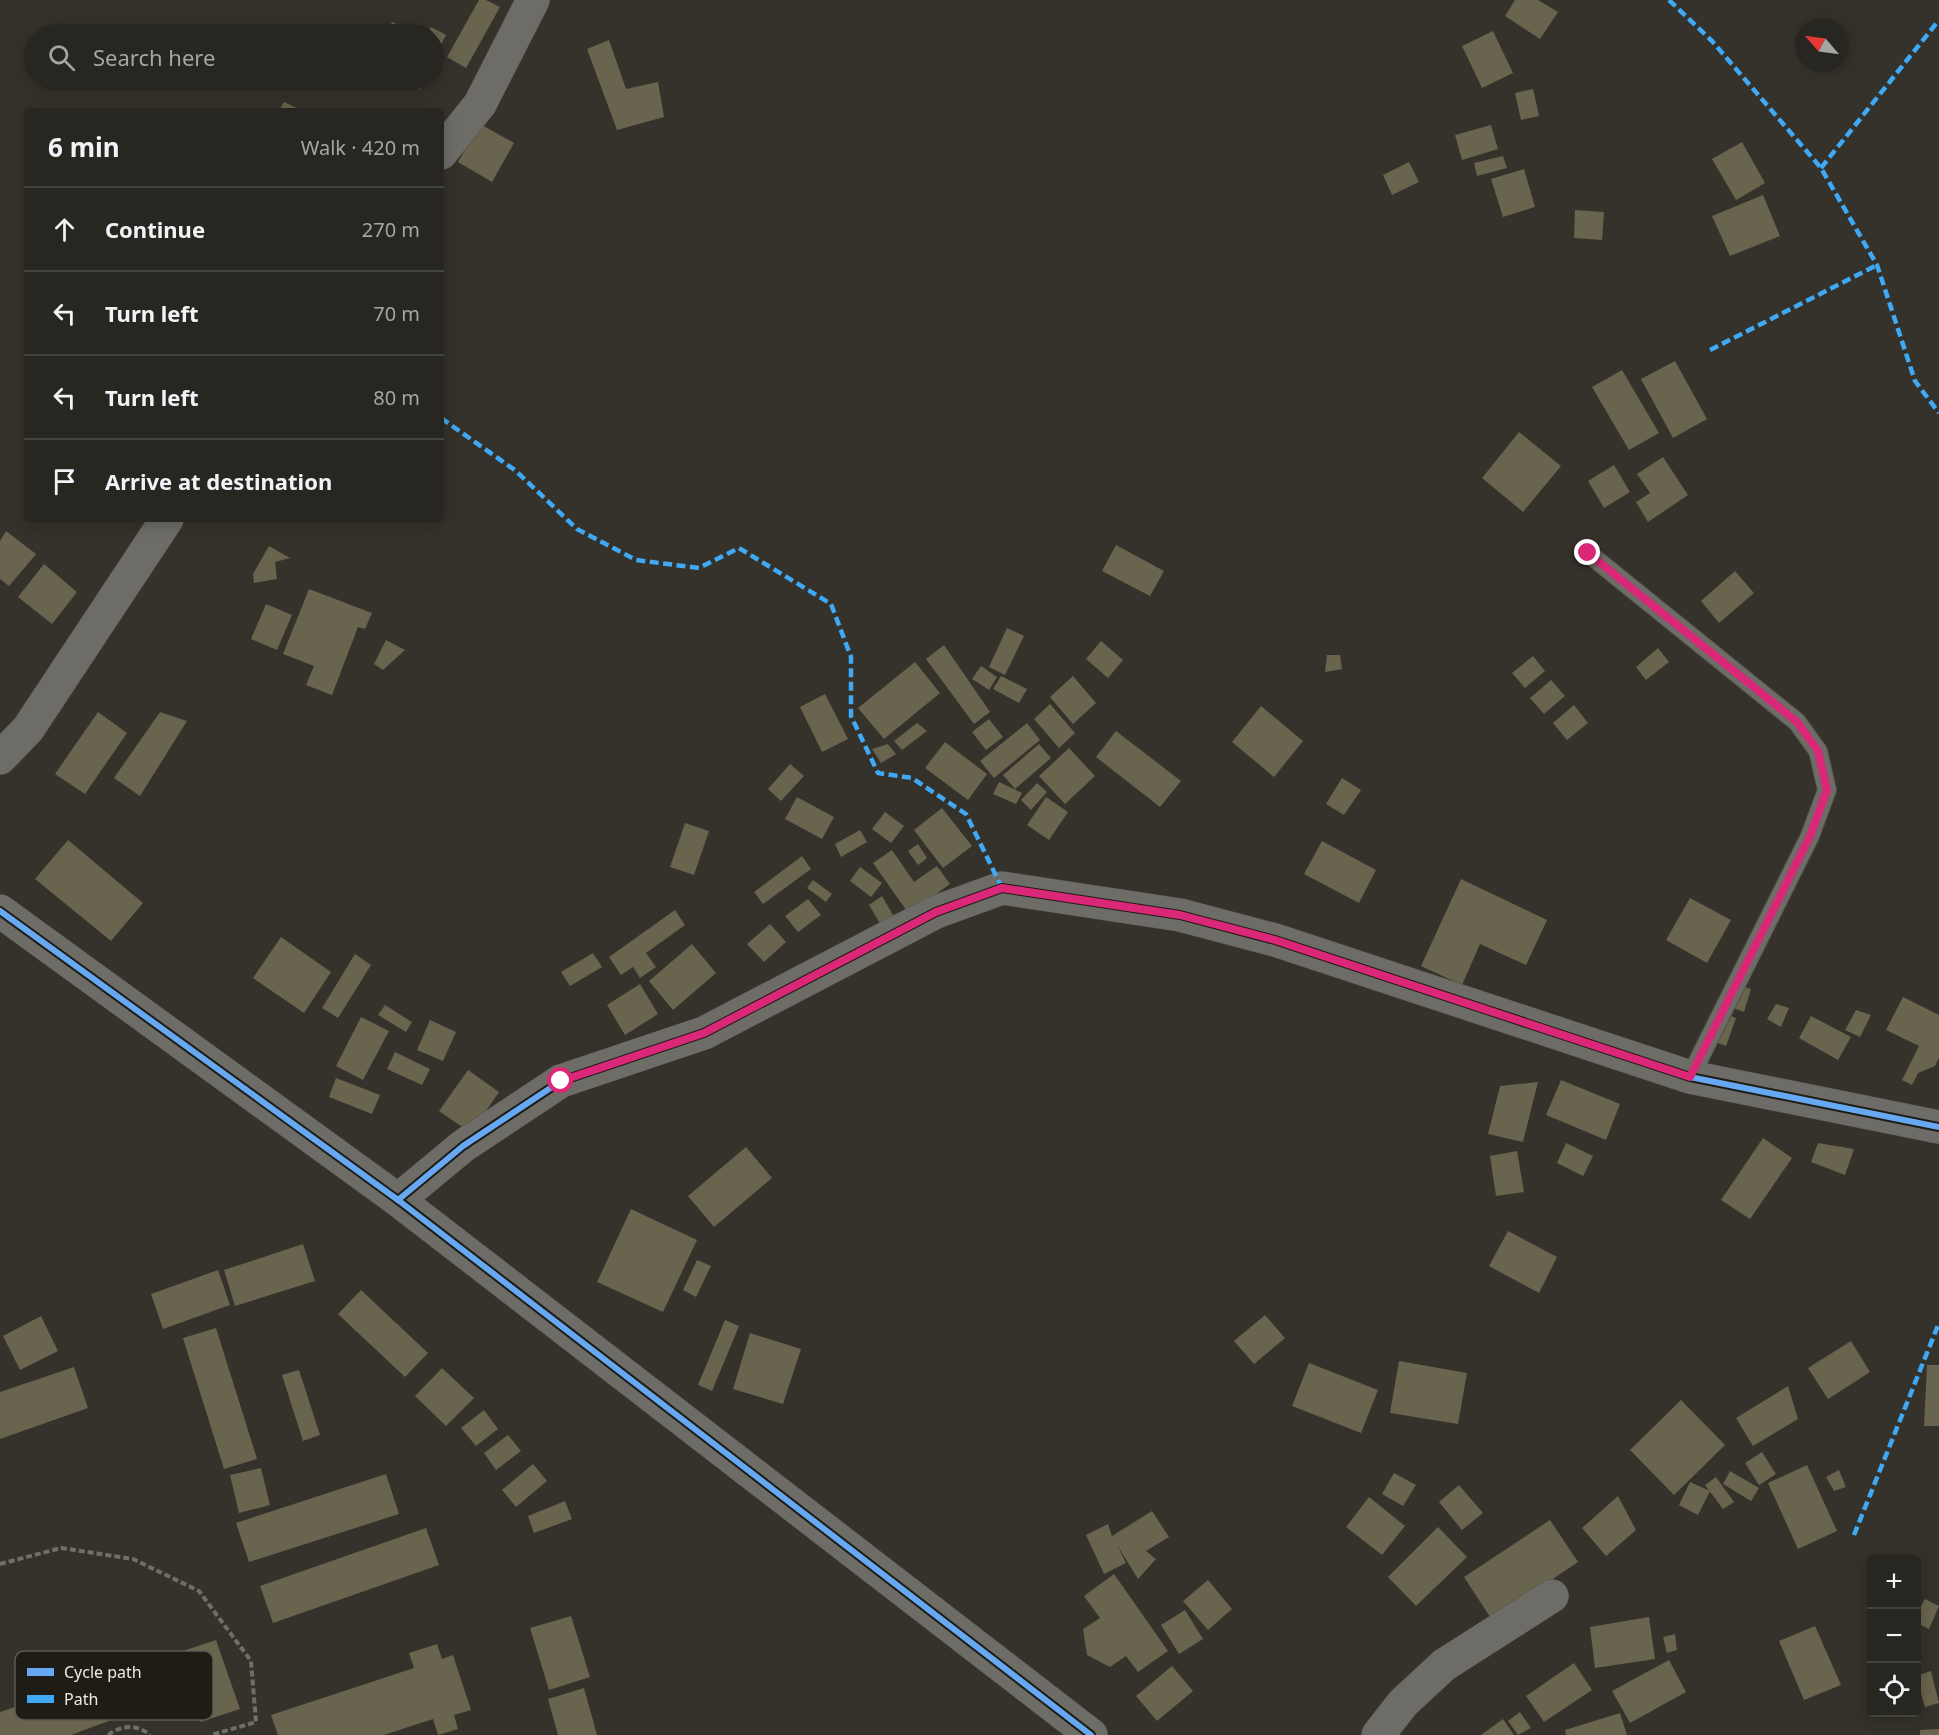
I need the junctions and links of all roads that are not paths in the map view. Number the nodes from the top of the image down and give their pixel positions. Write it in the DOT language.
graph roads {
  1 [pos="533,0"];
  2 [pos="444,149"];
  3 [pos="165,522"];
  4 [pos="1588,553"];
  5 [pos="0,758"];
  6 [pos="0,911"];
  7 [pos="1690,1077"];
  8 [pos="1939,1127"];
  9 [pos="398,1200"];
  10 [pos="1552,1596"];
  11 [pos="1091,1735"];
  12 [pos="1378,1735"];
  1 -- 2 [label="street"];
  3 -- 5 [label="street"];
  4 -- 7 [label="lane"];
  6 -- 9 [label="street"];
  7 -- 8 [label="street"];
  7 -- 9 [label="street"];
  9 -- 11 [label="street"];
  10 -- 12 [label="street"];
}
